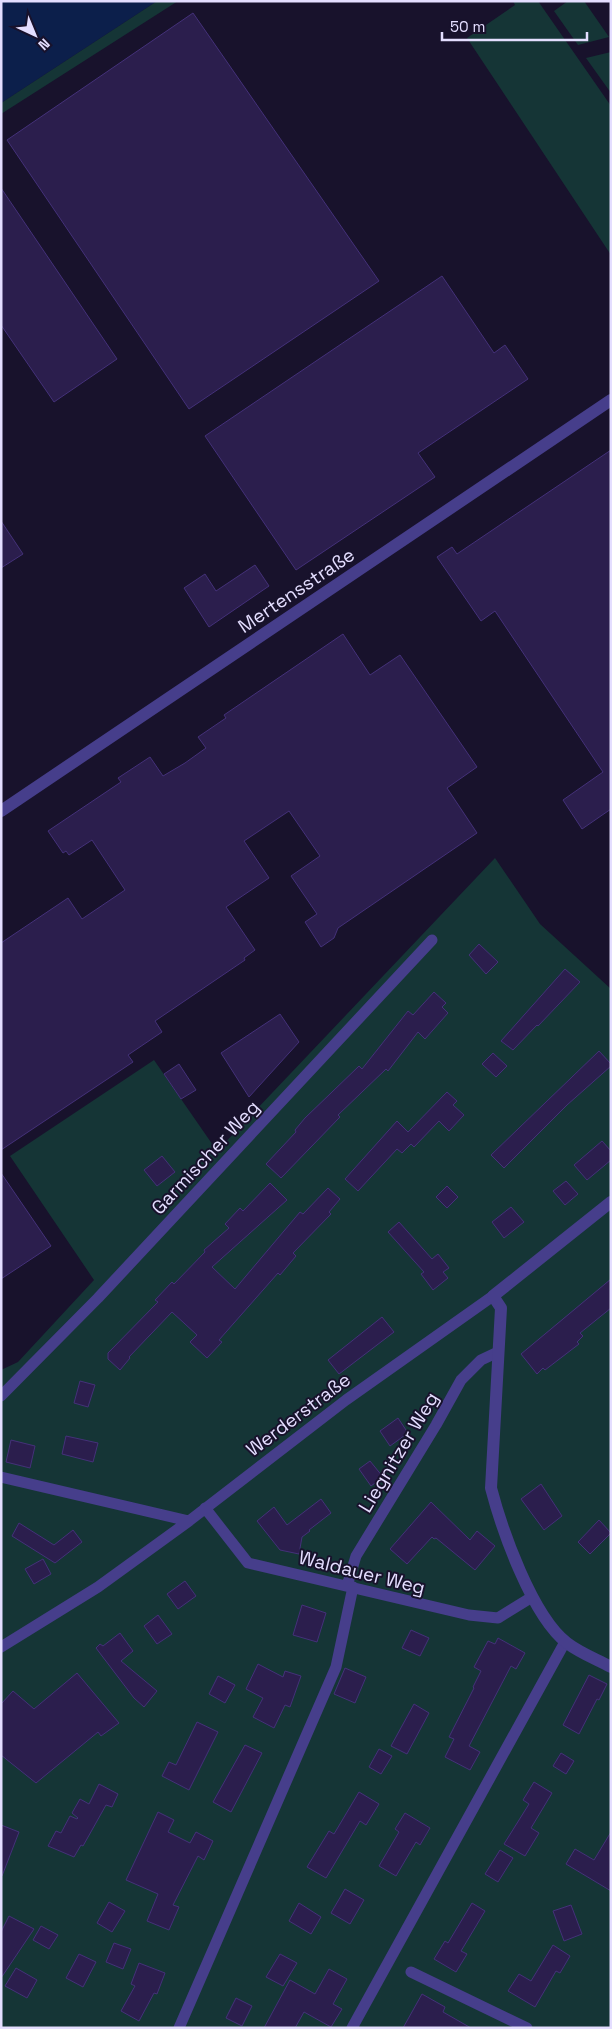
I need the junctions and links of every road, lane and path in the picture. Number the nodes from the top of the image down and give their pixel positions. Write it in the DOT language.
graph roads {
  1 [pos="611,400"];
  2 [pos="1,811"];
  3 [pos="432,940"];
  4 [pos="611,1202"];
  5 [pos="493,1296"];
  6 [pos="498,1352"];
  7 [pos="1,1396"];
  8 [pos="1,1477"];
  9 [pos="205,1508"];
  10 [pos="189,1521"];
  11 [pos="350,1587"];
  12 [pos="532,1597"];
  13 [pos="565,1642"];
  14 [pos="1,1647"];
  15 [pos="611,1667"];
  16 [pos="411,1972"];
  17 [pos="179,2028"];
  18 [pos="352,2028"];
  19 [pos="527,2028"];
  1 -- 2 [label="street, Mertensstraße"];
  3 -- 7 [label="lane, Garmischer Weg"];
  4 -- 5 [label="street, Werderstraße"];
  5 -- 6 [label="street"];
  5 -- 9 [label="lane, Werderstraße"];
  6 -- 11 [label="lane, Liegnitzer Weg"];
  6 -- 12 [label="street"];
  8 -- 10 [label="lane"];
  9 -- 10 [label="lane, Werderstraße"];
  9 -- 11 [label="lane, Waldauer Weg"];
  10 -- 14 [label="lane, Werderstraße"];
  11 -- 12 [label="lane, Waldauer Weg"];
  11 -- 17 [label="lane, Liegnitzer Weg"];
  12 -- 13 [label="street"];
  13 -- 15 [label="street"];
  13 -- 18 [label="lane"];
  16 -- 19 [label="lane"];
}
